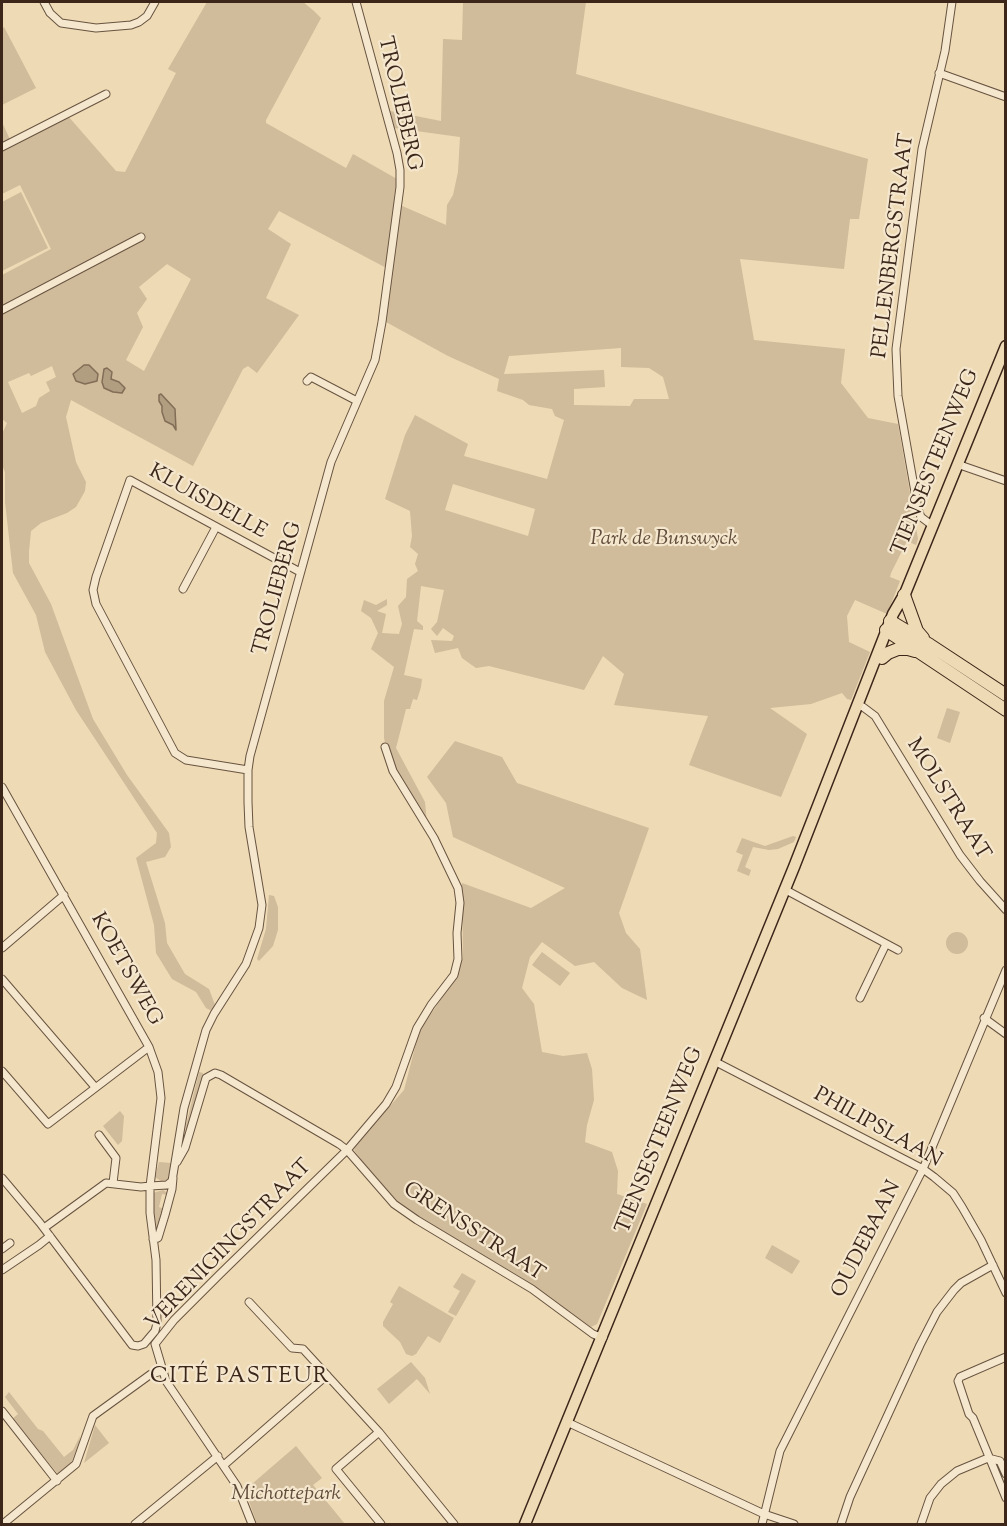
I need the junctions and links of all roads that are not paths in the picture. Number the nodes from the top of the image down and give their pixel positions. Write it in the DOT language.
graph roads {
  1 [pos="44,2"];
  2 [pos="156,2"];
  3 [pos="356,2"];
  4 [pos="952,2"];
  5 [pos="939,73"];
  6 [pos="106,94"];
  7 [pos="1005,97"];
  8 [pos="2,147"];
  9 [pos="141,237"];
  10 [pos="2,310"];
  11 [pos="1005,345"];
  12 [pos="307,381"];
  13 [pos="357,401"];
  14 [pos="957,464"];
  15 [pos="1005,481"];
  16 [pos="933,526"];
  17 [pos="216,527"];
  18 [pos="300,572"];
  19 [pos="183,589"];
  20 [pos="904,595"];
  21 [pos="891,627"];
  22 [pos="927,650"];
  23 [pos="882,658"];
  24 [pos="1005,695"];
  25 [pos="863,707"];
  26 [pos="1005,710"];
  27 [pos="385,747"];
  28 [pos="248,770"];
  29 [pos="831,772"];
  30 [pos="2,787"];
  31 [pos="784,889"];
  32 [pos="64,895"];
  33 [pos="1005,910"];
  34 [pos="886,945"];
  35 [pos="2,948"];
  36 [pos="898,950"];
  37 [pos="1005,970"];
  38 [pos="2,979"];
  39 [pos="860,998"];
  40 [pos="984,1018"];
  41 [pos="1005,1034"];
  42 [pos="149,1047"];
  43 [pos="714,1061"];
  44 [pos="2,1071"];
  45 [pos="95,1087"];
  46 [pos="99,1135"];
  47 [pos="347,1150"];
  48 [pos="923,1169"];
  49 [pos="2,1178"];
  50 [pos="172,1182"];
  51 [pos="113,1183"];
  52 [pos="150,1186"];
  53 [pos="44,1228"];
  54 [pos="50,1236"];
  55 [pos="153,1239"];
  56 [pos="10,1243"];
  57 [pos="2,1250"];
  58 [pos="993,1265"];
  59 [pos="2,1270"];
  60 [pos="1005,1293"];
  61 [pos="249,1302"];
  62 [pos="156,1317"];
  63 [pos="174,1320"];
  64 [pos="603,1338"];
  65 [pos="1005,1357"];
  66 [pos="159,1371"];
  67 [pos="327,1375"];
  68 [pos="2,1411"];
  69 [pos="567,1422"];
  70 [pos="379,1432"];
  71 [pos="218,1456"];
  72 [pos="988,1458"];
  73 [pos="224,1465"];
  74 [pos="1005,1474"];
  75 [pos="57,1481"];
  76 [pos="1005,1498"];
  77 [pos="764,1514"];
  78 [pos="3,1524"];
  79 [pos="135,1524"];
  80 [pos="252,1524"];
  81 [pos="381,1524"];
  82 [pos="454,1524"];
  83 [pos="525,1524"];
  84 [pos="762,1524"];
  85 [pos="794,1524"];
  86 [pos="841,1524"];
  87 [pos="921,1524"];
  1 -- 2 [label="street"];
  3 -- 13 [label="street, TROLIEBERG"];
  4 -- 5 [label="street, PELLENBERGSTRAAT"];
  5 -- 7 [label="street"];
  5 -- 16 [label="street, PELLENBERGSTRAAT"];
  6 -- 8 [label="street"];
  9 -- 10 [label="street"];
  11 -- 14 [label="main road, TIENSESTEENWEG"];
  12 -- 13 [label="street"];
  13 -- 18 [label="street, TROLIEBERG"];
  14 -- 15 [label="street"];
  14 -- 16 [label="main road, TIENSESTEENWEG"];
  16 -- 20 [label="main road, TIENSESTEENWEG"];
  17 -- 18 [label="street, KLUISDELLE"];
  17 -- 19 [label="street"];
  17 -- 28 [label="street, KLUISDELLE"];
  18 -- 28 [label="street, TROLIEBERG"];
  20 -- 21 [label="main road, TIENSESTEENWEG"];
  20 -- 22 [label="highway"];
  21 -- 22 [label="highway"];
  21 -- 23 [label="main road, TIENSESTEENWEG"];
  21 -- 29 [label="main road, TIENSESTEENWEG"];
  22 -- 23 [label="highway"];
  22 -- 24 [label="highway"];
  22 -- 26 [label="highway"];
  23 -- 25 [label="main road, TIENSESTEENWEG"];
  25 -- 29 [label="main road, TIENSESTEENWEG"];
  25 -- 33 [label="street, MOLSTRAAT"];
  27 -- 47 [label="street, VERENIGINGSTRAAT"];
  28 -- 50 [label="street, TROLIEBERG"];
  29 -- 31 [label="main road, TIENSESTEENWEG"];
  30 -- 32 [label="street, KOETSWEG"];
  31 -- 34 [label="street"];
  31 -- 43 [label="main road, TIENSESTEENWEG"];
  32 -- 35 [label="street"];
  32 -- 42 [label="street, KOETSWEG"];
  34 -- 36 [label="street"];
  34 -- 39 [label="street"];
  37 -- 40 [label="street, OUDEBAAN"];
  38 -- 45 [label="street"];
  40 -- 41 [label="street"];
  40 -- 48 [label="street, OUDEBAAN"];
  42 -- 45 [label="street"];
  42 -- 52 [label="street, KOETSWEG"];
  43 -- 48 [label="street, PHILIPSLAAN"];
  43 -- 64 [label="main road, TIENSESTEENWEG"];
  44 -- 45 [label="street"];
  46 -- 51 [label="street"];
  47 -- 50 [label="street, GRENSSTRAAT"];
  47 -- 63 [label="street, VERENIGINGSTRAAT"];
  47 -- 64 [label="street, GRENSSTRAAT"];
  48 -- 58 [label="street, PHILIPSLAAN"];
  48 -- 77 [label="street, OUDEBAAN"];
  49 -- 53 [label="street"];
  50 -- 52 [label="street"];
  50 -- 55 [label="street, GRENSSTRAAT"];
  51 -- 52 [label="street"];
  51 -- 53 [label="street"];
  52 -- 55 [label="street, KOETSWEG"];
  53 -- 54 [label="street"];
  54 -- 59 [label="street"];
  54 -- 62 [label="street, KOETSWEG"];
  55 -- 62 [label="street, KOETSWEG"];
  56 -- 57 [label="street"];
  58 -- 60 [label="street, PHILIPSLAAN"];
  58 -- 86 [label="street"];
  61 -- 67 [label="street"];
  62 -- 63 [label="street"];
  63 -- 66 [label="street, VERENIGINGSTRAAT"];
  64 -- 69 [label="main road, TIENSESTEENWEG"];
  65 -- 72 [label="street"];
  66 -- 71 [label="street"];
  66 -- 75 [label="street"];
  67 -- 70 [label="street"];
  67 -- 73 [label="street"];
  68 -- 75 [label="street"];
  69 -- 77 [label="street"];
  69 -- 83 [label="main road, TIENSESTEENWEG"];
  70 -- 81 [label="street"];
  70 -- 82 [label="street"];
  71 -- 73 [label="street"];
  71 -- 79 [label="street"];
  72 -- 74 [label="street"];
  72 -- 76 [label="street"];
  72 -- 87 [label="street"];
  73 -- 80 [label="street"];
  75 -- 78 [label="street"];
  77 -- 84 [label="street, OUDEBAAN"];
  77 -- 85 [label="street"];
}
